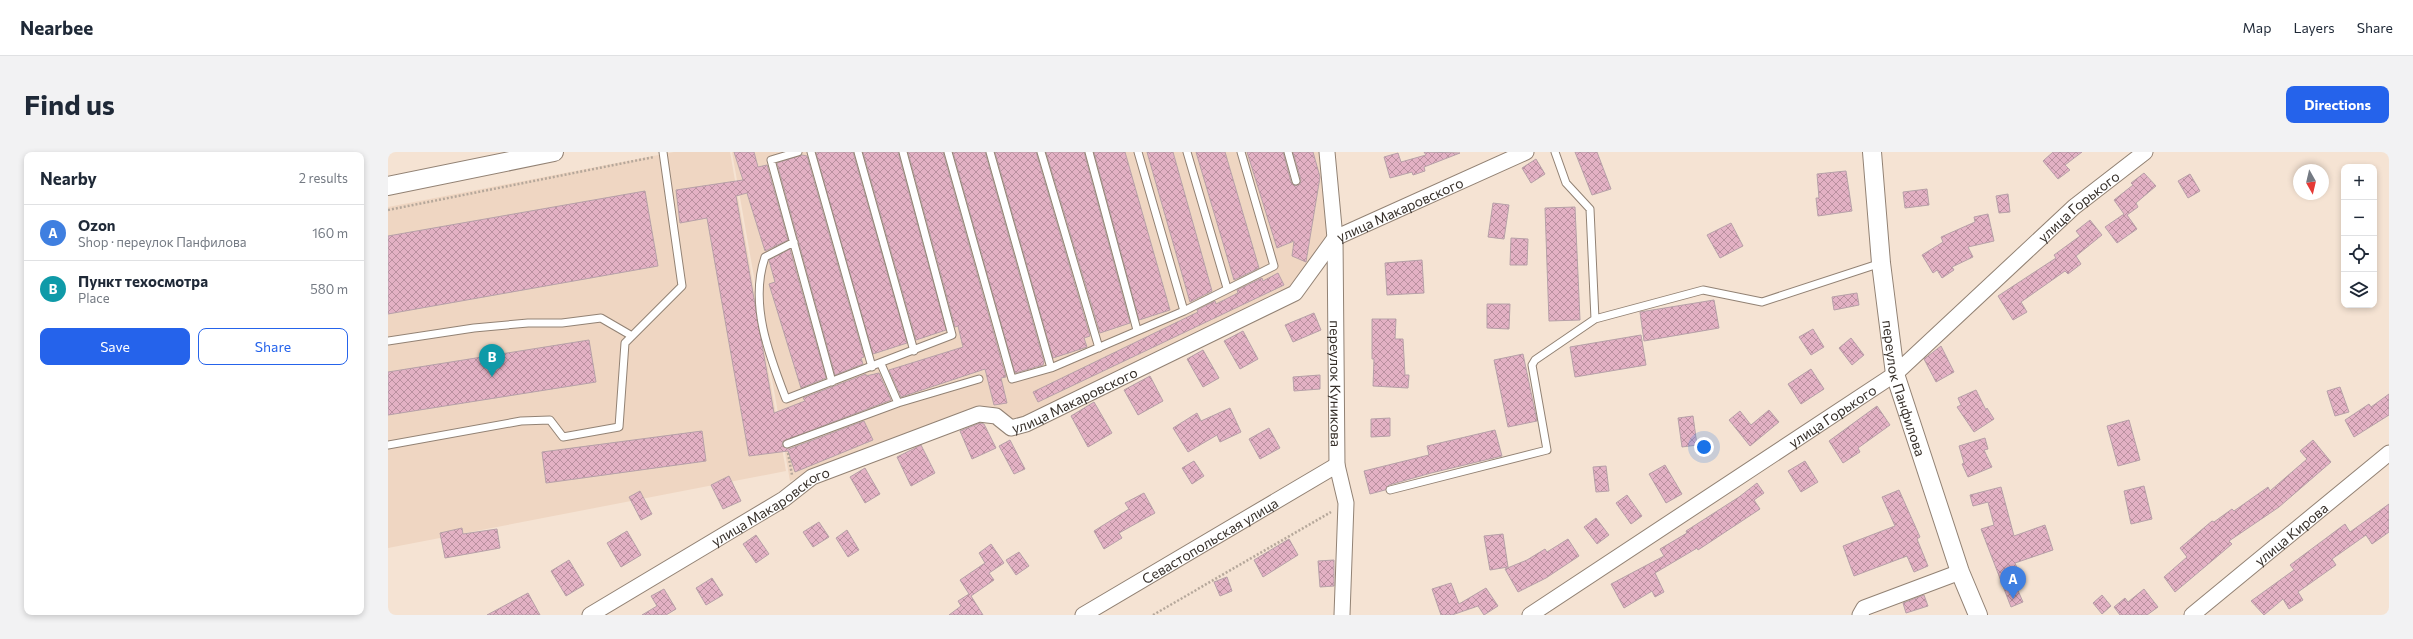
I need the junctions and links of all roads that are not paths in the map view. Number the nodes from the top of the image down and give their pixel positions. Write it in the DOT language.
graph roads {
  1 [pos="554,152"];
  2 [pos="798,152"];
  3 [pos="811,152"];
  4 [pos="858,152"];
  5 [pos="903,152"];
  6 [pos="948,152"];
  7 [pos="990,152"];
  8 [pos="1041,152"];
  9 [pos="1088,152"];
  10 [pos="1138,152"];
  11 [pos="1187,152"];
  12 [pos="1241,152"];
  13 [pos="1288,152"];
  14 [pos="1327,152"];
  15 [pos="1526,152"];
  16 [pos="1555,152"];
  17 [pos="1872,152"];
  18 [pos="2145,152"];
  19 [pos="663,154"];
  20 [pos="1296,181"];
  21 [pos="388,186"];
  22 [pos="1335,238"];
  23 [pos="794,242"];
  24 [pos="1881,263"];
  25 [pos="1227,288"];
  26 [pos="1184,311"];
  27 [pos="1595,319"];
  28 [pos="1137,330"];
  29 [pos="632,336"];
  30 [pos="388,341"];
  31 [pos="1099,348"];
  32 [pos="914,351"];
  33 [pos="881,364"];
  34 [pos="872,367"];
  35 [pos="1051,368"];
  36 [pos="1895,374"];
  37 [pos="979,379"];
  38 [pos="832,382"];
  39 [pos="898,403"];
  40 [pos="787,444"];
  41 [pos="388,445"];
  42 [pos="2389,453"];
  43 [pos="1337,466"];
  44 [pos="1390,490"];
  45 [pos="1960,572"];
  46 [pos="590,615"];
  47 [pos="1082,615"];
  48 [pos="1342,615"];
  49 [pos="1530,615"];
  50 [pos="1860,615"];
  51 [pos="1978,615"];
  52 [pos="2192,615"];
  1 -- 21 [label="street"];
  2 -- 23 [label="lane"];
  3 -- 34 [label="lane"];
  4 -- 32 [label="lane"];
  5 -- 32 [label="lane"];
  6 -- 35 [label="lane"];
  7 -- 35 [label="lane"];
  8 -- 31 [label="lane"];
  9 -- 28 [label="lane"];
  10 -- 26 [label="lane"];
  11 -- 25 [label="lane"];
  12 -- 25 [label="lane"];
  13 -- 20 [label="lane"];
  14 -- 22 [label="street, переулок Куникова"];
  15 -- 22 [label="street, улица Макаровского"];
  16 -- 27 [label="lane"];
  17 -- 24 [label="street, переулок Панфилова"];
  18 -- 36 [label="street, улица Горького"];
  19 -- 29 [label="lane"];
  22 -- 43 [label="street, переулок Куникова"];
  22 -- 46 [label="street, улица Макаровского"];
  23 -- 38 [label="lane"];
  23 -- 38 [label="lane"];
  24 -- 27 [label="lane"];
  24 -- 36 [label="street, переулок Панфилова"];
  25 -- 26 [label="lane"];
  26 -- 28 [label="lane"];
  27 -- 44 [label="lane"];
  28 -- 31 [label="lane"];
  29 -- 30 [label="lane"];
  29 -- 41 [label="lane"];
  31 -- 35 [label="lane"];
  32 -- 33 [label="lane"];
  33 -- 34 [label="lane"];
  33 -- 39 [label="lane"];
  34 -- 38 [label="lane"];
  36 -- 45 [label="street, переулок Панфилова"];
  36 -- 49 [label="street, улица Горького"];
  37 -- 39 [label="lane"];
  39 -- 40 [label="lane"];
  42 -- 52 [label="street, улица Кирова"];
  43 -- 47 [label="street, Севастопольская улица"];
  43 -- 48 [label="street, переулок Куникова"];
  45 -- 50 [label="street"];
  45 -- 51 [label="street, переулок Панфилова"];
}
